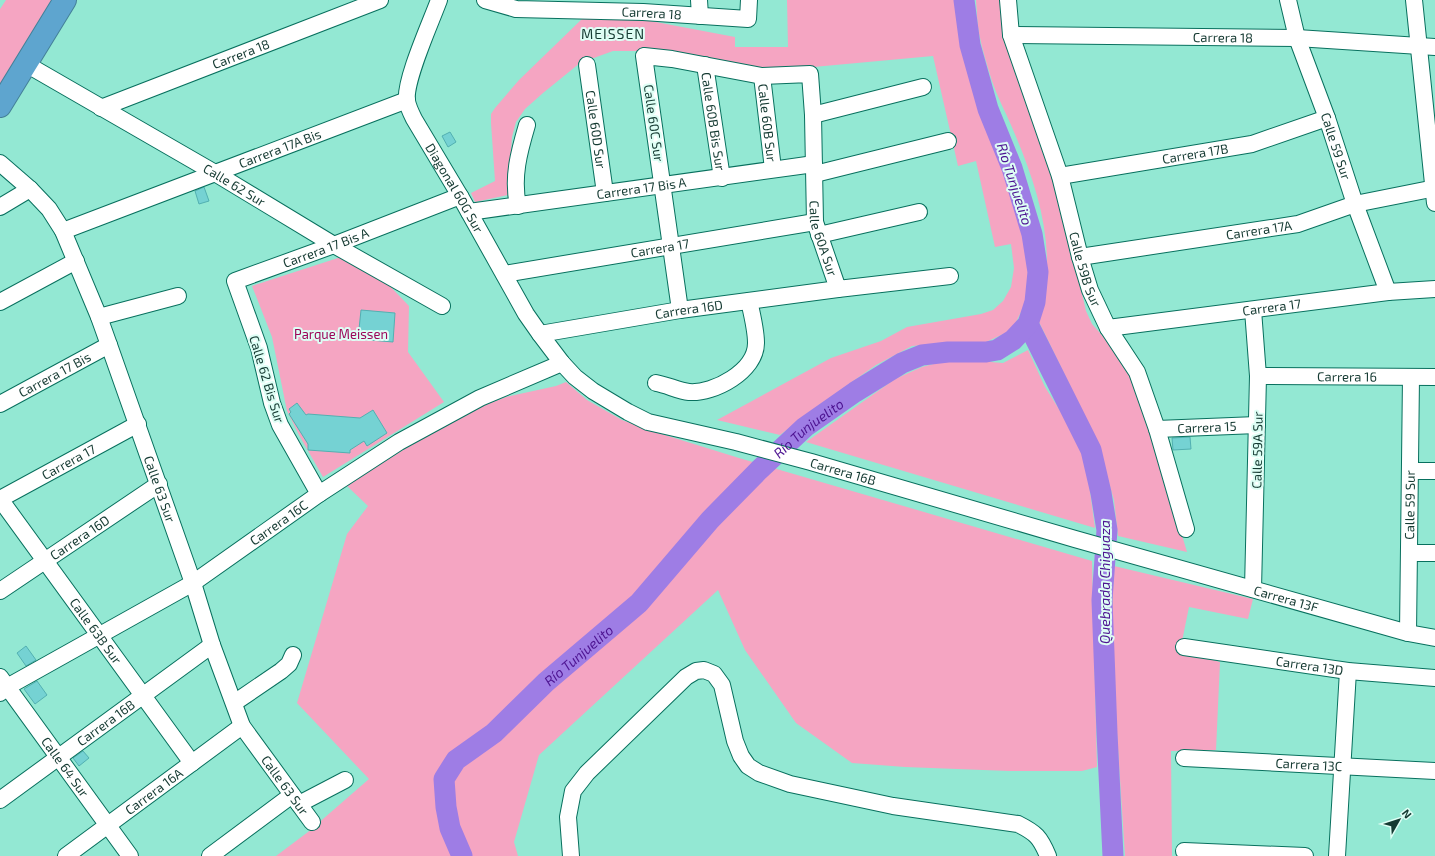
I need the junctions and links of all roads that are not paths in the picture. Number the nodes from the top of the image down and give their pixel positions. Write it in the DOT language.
graph roads {
  1 [pos="65,0"];
  2 [pos="380,0"];
  3 [pos="439,0"];
  4 [pos="485,0"];
  5 [pos="699,0"];
  6 [pos="749,0"];
  7 [pos="1008,0"];
  8 [pos="1288,0"];
  9 [pos="1414,0"];
  10 [pos="533,5"];
  11 [pos="590,5"];
  12 [pos="643,6"];
  13 [pos="700,16"];
  14 [pos="1011,35"];
  15 [pos="1297,38"];
  16 [pos="1419,46"];
  17 [pos="1435,47"];
  18 [pos="26,64"];
  19 [pos="587,65"];
  20 [pos="705,65"];
  21 [pos="762,76"];
  22 [pos="923,87"];
  23 [pos="407,100"];
  24 [pos="0,106"];
  25 [pos="101,108"];
  26 [pos="813,116"];
  27 [pos="1327,118"];
  28 [pos="527,125"];
  29 [pos="948,141"];
  30 [pos="0,163"];
  31 [pos="815,169"];
  32 [pos="773,170"];
  33 [pos="215,173"];
  34 [pos="1060,176"];
  35 [pos="722,178"];
  36 [pos="663,186"];
  37 [pos="30,189"];
  38 [pos="1434,193"];
  39 [pos="604,194"];
  40 [pos="460,196"];
  41 [pos="1355,204"];
  42 [pos="518,206"];
  43 [pos="0,207"];
  44 [pos="469,212"];
  45 [pos="918,212"];
  46 [pos="817,229"];
  47 [pos="63,231"];
  48 [pos="334,246"];
  49 [pos="671,247"];
  50 [pos="1080,257"];
  51 [pos="76,260"];
  52 [pos="504,274"];
  53 [pos="950,276"];
  54 [pos="235,281"];
  55 [pos="838,289"];
  56 [pos="1435,289"];
  57 [pos="1388,292"];
  58 [pos="178,296"];
  59 [pos="749,301"];
  60 [pos="0,302"];
  61 [pos="442,306"];
  62 [pos="680,310"];
  63 [pos="1253,310"];
  64 [pos="99,316"];
  65 [pos="1108,328"];
  66 [pos="540,334"];
  67 [pos="110,345"];
  68 [pos="562,363"];
  69 [pos="1258,376"];
  70 [pos="1411,377"];
  71 [pos="1435,377"];
  72 [pos="656,383"];
  73 [pos="0,404"];
  74 [pos="138,424"];
  75 [pos="1257,425"];
  76 [pos="1157,429"];
  77 [pos="1410,471"];
  78 [pos="1435,471"];
  79 [pos="158,484"];
  80 [pos="319,494"];
  81 [pos="0,499"];
  82 [pos="1186,529"];
  83 [pos="1409,553"];
  84 [pos="1435,553"];
  85 [pos="1138,557"];
  86 [pos="45,561"];
  87 [pos="192,583"];
  88 [pos="1254,589"];
  89 [pos="0,591"];
  90 [pos="1408,633"];
  91 [pos="99,635"];
  92 [pos="1435,638"];
  93 [pos="212,645"];
  94 [pos="1184,647"];
  95 [pos="293,655"];
  96 [pos="1348,671"];
  97 [pos="1435,678"];
  98 [pos="2,686"];
  99 [pos="142,696"];
  100 [pos="234,703"];
  101 [pos="242,726"];
  102 [pos="58,757"];
  103 [pos="1184,758"];
  104 [pos="192,763"];
  105 [pos="1343,766"];
  106 [pos="1435,771"];
  107 [pos="346,780"];
  108 [pos="0,800"];
  109 [pos="295,800"];
  110 [pos="312,822"];
  111 [pos="108,826"];
  112 [pos="1184,852"];
  113 [pos="66,856"];
  114 [pos="130,856"];
  115 [pos="210,856"];
  116 [pos="571,856"];
  117 [pos="1048,856"];
  118 [pos="1305,856"];
  119 [pos="1337,856"];
  1 -- 18 [label="highway"];
  2 -- 25 [label="street, Carrera 18"];
  3 -- 23 [label="street"];
  4 -- 10 [label="street, Carrera 18"];
  5 -- 13 [label="street"];
  6 -- 13 [label="street, Carrera 18"];
  7 -- 14 [label="street, Calle 59B Sur"];
  8 -- 15 [label="street, Calle 59 Sur"];
  9 -- 16 [label="street"];
  10 -- 11 [label="street, Carrera 18"];
  11 -- 12 [label="street, Carrera 18"];
  12 -- 13 [label="street, Carrera 18"];
  14 -- 15 [label="street, Carrera 18"];
  14 -- 34 [label="street, Calle 59B Sur"];
  15 -- 16 [label="street, Carrera 18"];
  15 -- 27 [label="street, Calle 59 Sur"];
  16 -- 17 [label="street, Carrera 18"];
  16 -- 38 [label="street"];
  18 -- 24 [label="highway"];
  18 -- 25 [label="street, Calle 62 Sur"];
  19 -- 39 [label="street, Calle 60D Sur"];
  20 -- 21 [label="street"];
  20 -- 35 [label="street, Calle 60B Bis Sur"];
  20 -- 36 [label="street, Calle 60C Sur"];
  21 -- 26 [label="street, Calle 60A Sur"];
  21 -- 32 [label="street, Calle 60B Sur"];
  22 -- 26 [label="street"];
  23 -- 33 [label="street, Carrera 17A Bis"];
  23 -- 40 [label="street, Diagonal 60G Sur"];
  25 -- 33 [label="street, Calle 62 Sur"];
  26 -- 31 [label="street, Calle 60A Sur"];
  27 -- 34 [label="street, Carrera 17B"];
  27 -- 41 [label="street, Calle 59 Sur"];
  28 -- 42 [label="street"];
  29 -- 31 [label="street, Carrera 17 Bis A"];
  30 -- 37 [label="street, Calle 63 Sur"];
  31 -- 32 [label="street, Carrera 17 Bis A"];
  31 -- 46 [label="street, Calle 60A Sur"];
  32 -- 35 [label="street, Carrera 17 Bis A"];
  33 -- 47 [label="street, Carrera 17A Bis"];
  33 -- 48 [label="street, Calle 62 Sur"];
  34 -- 50 [label="street, Calle 59B Sur"];
  35 -- 36 [label="street, Carrera 17 Bis A"];
  36 -- 39 [label="street, Carrera 17 Bis A"];
  36 -- 49 [label="street, Calle 60C Sur"];
  37 -- 43 [label="street"];
  37 -- 47 [label="street, Calle 63 Sur"];
  38 -- 41 [label="street, Carrera 17A"];
  39 -- 42 [label="street, Carrera 17 Bis A"];
  40 -- 44 [label="street, Diagonal 60G Sur"];
  40 -- 48 [label="street, Carrera 17 Bis A"];
  41 -- 50 [label="street, Carrera 17A"];
  41 -- 57 [label="street, Calle 59 Sur"];
  42 -- 44 [label="street, Carrera 17 Bis A"];
  44 -- 52 [label="street, Diagonal 60G Sur"];
  45 -- 46 [label="street, Carrera 17"];
  46 -- 49 [label="street, Carrera 17"];
  46 -- 55 [label="street, Calle 60A Sur"];
  47 -- 51 [label="street, Calle 63 Sur"];
  48 -- 54 [label="street, Carrera 17 Bis A"];
  48 -- 61 [label="street, Calle 62 Sur"];
  49 -- 52 [label="street, Carrera 17"];
  49 -- 62 [label="street, Calle 60C Sur"];
  50 -- 65 [label="street, Calle 59B Sur"];
  51 -- 60 [label="street"];
  51 -- 64 [label="street, Calle 63 Sur"];
  52 -- 66 [label="street, Diagonal 60G Sur"];
  53 -- 55 [label="street, Calle 60A Sur"];
  54 -- 80 [label="street, Calle 62 Bis Sur"];
  55 -- 59 [label="street, Carrera 16D"];
  56 -- 57 [label="street, Carrera 17"];
  57 -- 63 [label="street, Carrera 17"];
  58 -- 64 [label="street"];
  59 -- 62 [label="street, Carrera 16D"];
  59 -- 72 [label="street"];
  62 -- 66 [label="street, Carrera 16D"];
  63 -- 65 [label="street, Carrera 17"];
  63 -- 69 [label="street, Calle 59A Sur"];
  64 -- 67 [label="street, Calle 63 Sur"];
  65 -- 76 [label="street, Calle 59B Sur"];
  66 -- 68 [label="street, Diagonal 60G Sur"];
  67 -- 73 [label="street, Carrera 17 Bis"];
  67 -- 74 [label="street, Calle 63 Sur"];
  68 -- 80 [label="street, Carrera 16C"];
  68 -- 85 [label="street, Carrera 16B"];
  69 -- 70 [label="street, Carrera 16"];
  69 -- 75 [label="street, Calle 59A Sur"];
  70 -- 71 [label="street, Carrera 16"];
  70 -- 77 [label="street, Calle 59 Sur"];
  74 -- 79 [label="street, Calle 63 Sur"];
  74 -- 81 [label="street, Carrera 17"];
  75 -- 76 [label="street, Carrera 15"];
  75 -- 88 [label="street, Calle 59A Sur"];
  76 -- 82 [label="street, Calle 59B Sur"];
  77 -- 78 [label="street"];
  77 -- 83 [label="street, Calle 59 Sur"];
  79 -- 86 [label="street, Carrera 16D"];
  79 -- 87 [label="street, Calle 63 Sur"];
  80 -- 87 [label="street, Carrera 16C"];
  81 -- 86 [label="street, Calle 63B Sur"];
  83 -- 84 [label="street"];
  83 -- 90 [label="street, Calle 59 Sur"];
  85 -- 88 [label="street, Carrera 13F"];
  86 -- 89 [label="street, Carrera 16D"];
  86 -- 91 [label="street, Calle 63B Sur"];
  87 -- 91 [label="street, Carrera 16C"];
  87 -- 93 [label="street, Calle 63 Sur"];
  88 -- 90 [label="street, Carrera 13F"];
  90 -- 92 [label="street, Carrera 13F"];
  91 -- 98 [label="street, Carrera 16C"];
  91 -- 99 [label="street, Calle 63B Sur"];
  93 -- 99 [label="street, Carrera 16B"];
  93 -- 100 [label="street, Calle 63 Sur"];
  94 -- 96 [label="street, Carrera 13D"];
  95 -- 100 [label="street"];
  96 -- 97 [label="street, Carrera 13D"];
  96 -- 105 [label="street"];
  98 -- 102 [label="street, Calle 64 Sur"];
  99 -- 102 [label="street, Carrera 16B"];
  99 -- 104 [label="street, Calle 63B Sur"];
  100 -- 101 [label="street, Calle 63 Sur"];
  101 -- 104 [label="street, Carrera 16A"];
  101 -- 109 [label="street, Calle 63 Sur"];
  102 -- 108 [label="street, Carrera 16B"];
  102 -- 111 [label="street, Calle 64 Sur"];
  103 -- 105 [label="street, Carrera 13C"];
  104 -- 111 [label="street, Carrera 16A"];
  105 -- 106 [label="street, Carrera 13C"];
  105 -- 119 [label="street"];
  107 -- 109 [label="street"];
  109 -- 110 [label="street, Calle 63 Sur"];
  109 -- 115 [label="street"];
  111 -- 113 [label="street, Carrera 16A"];
  111 -- 114 [label="street, Calle 64 Sur"];
  112 -- 118 [label="street"];
  116 -- 117 [label="street"];
}
